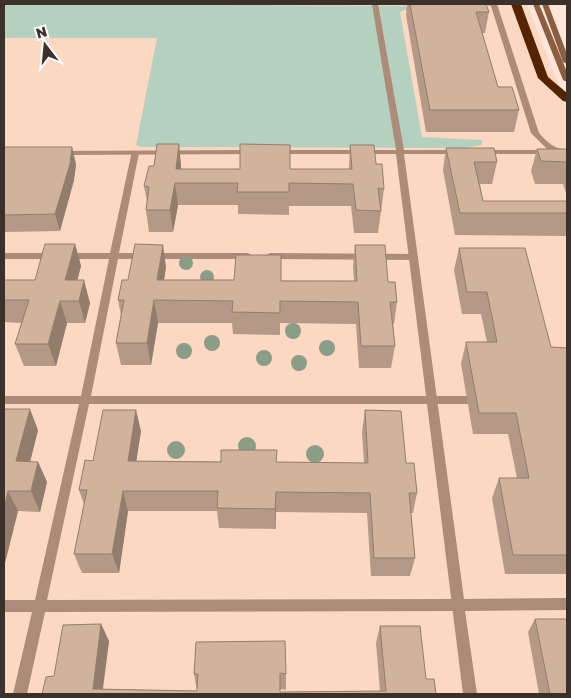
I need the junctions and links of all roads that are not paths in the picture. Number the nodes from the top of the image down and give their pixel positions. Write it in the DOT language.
graph roads {
  1 [pos="375,4"];
  2 [pos="486,4"];
  3 [pos="494,4"];
  4 [pos="516,4"];
  5 [pos="536,4"];
  6 [pos="545,4"];
  7 [pos="565,50"];
  8 [pos="567,62"];
  9 [pos="567,80"];
  10 [pos="567,99"];
  11 [pos="262,152"];
  12 [pos="272,152"];
  13 [pos="400,152"];
  14 [pos="467,152"];
  15 [pos="476,152"];
  16 [pos="555,152"];
  17 [pos="567,152"];
  18 [pos="51,153"];
  19 [pos="135,153"];
  20 [pos="4,256"];
  21 [pos="114,256"];
  22 [pos="413,257"];
  23 [pos="4,400"];
  24 [pos="85,400"];
  25 [pos="432,400"];
  26 [pos="467,400"];
  27 [pos="567,604"];
  28 [pos="458,605"];
  29 [pos="4,606"];
  30 [pos="40,606"];
  31 [pos="20,694"];
  32 [pos="470,694"];
  1 -- 13 [label="street"];
  2 -- 3 [label="street"];
  3 -- 16 [label="street"];
  4 -- 10 [label="highway"];
  5 -- 9 [label="main road"];
  6 -- 7 [label="main road"];
  7 -- 8 [label="main road"];
  11 -- 19 [label="street"];
  12 -- 13 [label="street"];
  13 -- 14 [label="street"];
  13 -- 22 [label="street"];
  15 -- 16 [label="street"];
  16 -- 17 [label="street"];
  18 -- 19 [label="street"];
  19 -- 21 [label="street"];
  20 -- 21 [label="street"];
  21 -- 22 [label="street"];
  21 -- 24 [label="street"];
  22 -- 25 [label="street"];
  23 -- 24 [label="street"];
  24 -- 25 [label="street"];
  24 -- 30 [label="street"];
  25 -- 26 [label="street"];
  25 -- 28 [label="street"];
  27 -- 28 [label="street"];
  28 -- 30 [label="street"];
  28 -- 32 [label="street"];
  29 -- 30 [label="street"];
  30 -- 31 [label="street"];
}
